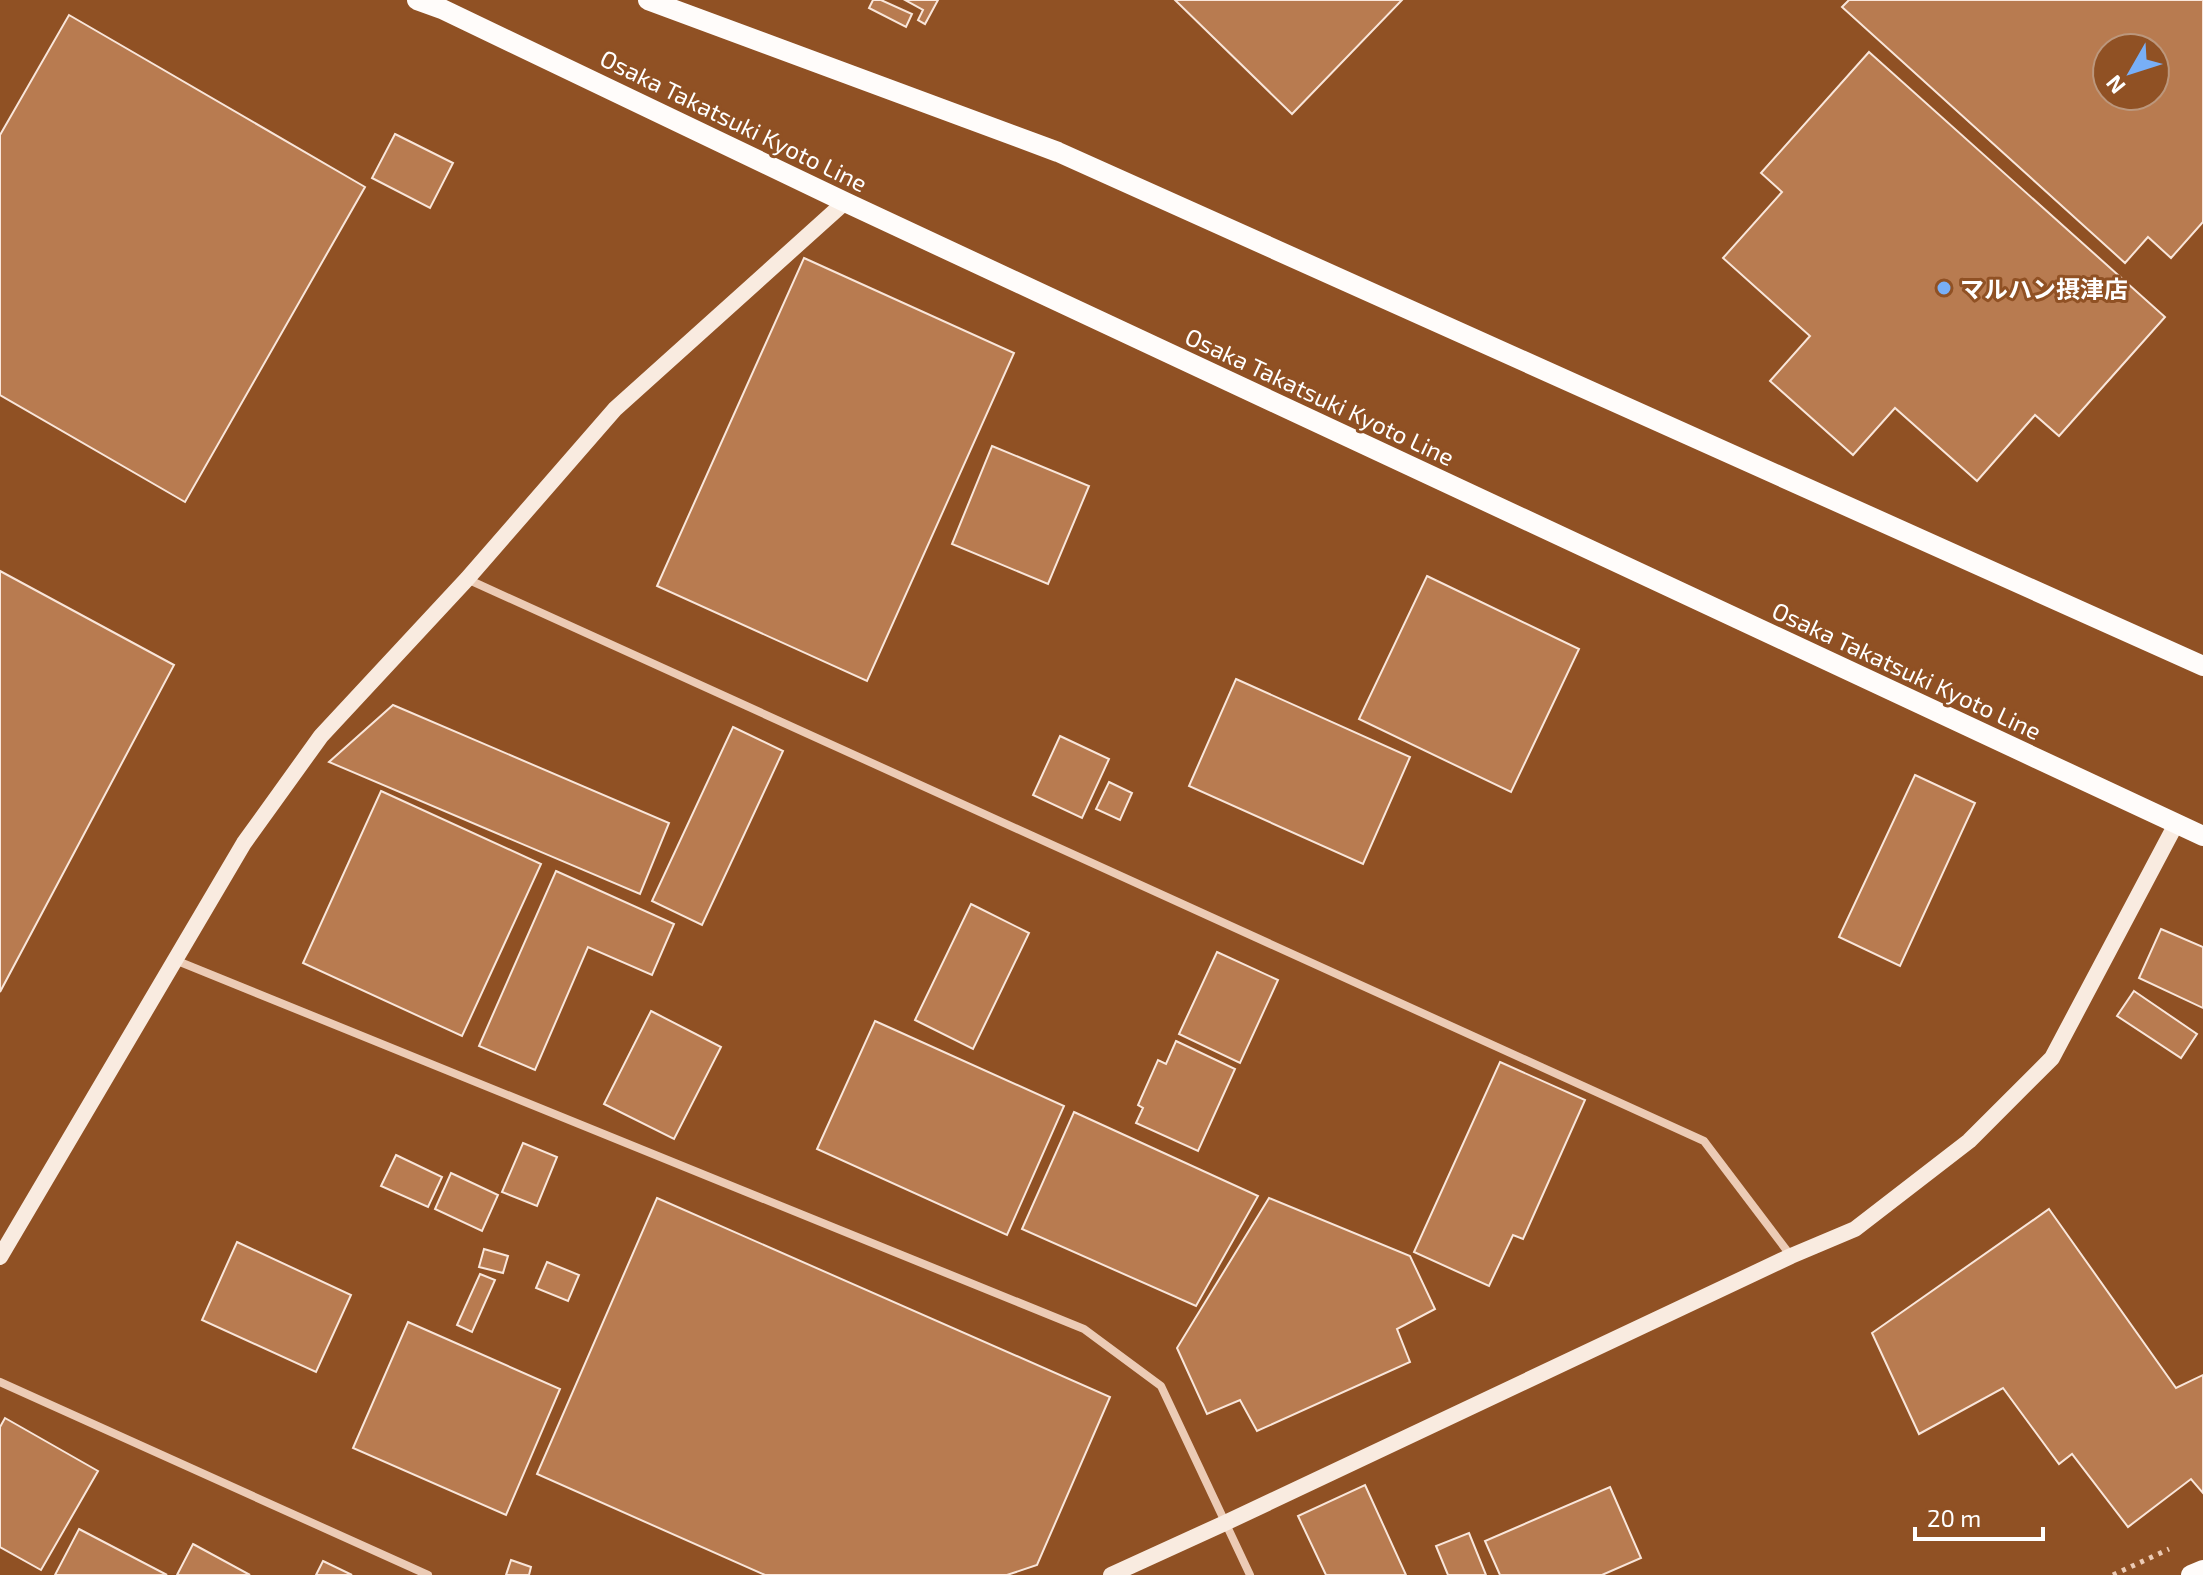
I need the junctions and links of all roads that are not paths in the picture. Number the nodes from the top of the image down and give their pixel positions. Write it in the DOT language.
graph roads {
  1 [pos="417,0"];
  2 [pos="648,0"];
  3 [pos="845,202"];
  4 [pos="467,579"];
  5 [pos="2203,666"];
  6 [pos="2176,824"];
  7 [pos="2203,836"];
  8 [pos="175,960"];
  9 [pos="1791,1256"];
  10 [pos="0,1257"];
  11 [pos="0,1382"];
  12 [pos="1225,1523"];
  13 [pos="2203,1570"];
  14 [pos="428,1575"];
  15 [pos="1111,1575"];
  16 [pos="1250,1575"];
  17 [pos="2191,1575"];
  1 -- 3 [label="main road, Osaka Takatsuki Kyoto Line"];
  2 -- 5 [label="main road"];
  3 -- 4 [label="street"];
  3 -- 6 [label="main road, Osaka Takatsuki Kyoto Line"];
  4 -- 8 [label="street"];
  4 -- 9 [label="street"];
  6 -- 7 [label="main road, Osaka Takatsuki Kyoto Line"];
  6 -- 9 [label="street"];
  8 -- 10 [label="street"];
  8 -- 12 [label="street"];
  9 -- 12 [label="street"];
  11 -- 14 [label="street"];
  12 -- 15 [label="street"];
  12 -- 16 [label="street"];
  13 -- 17 [label="main road"];
}
